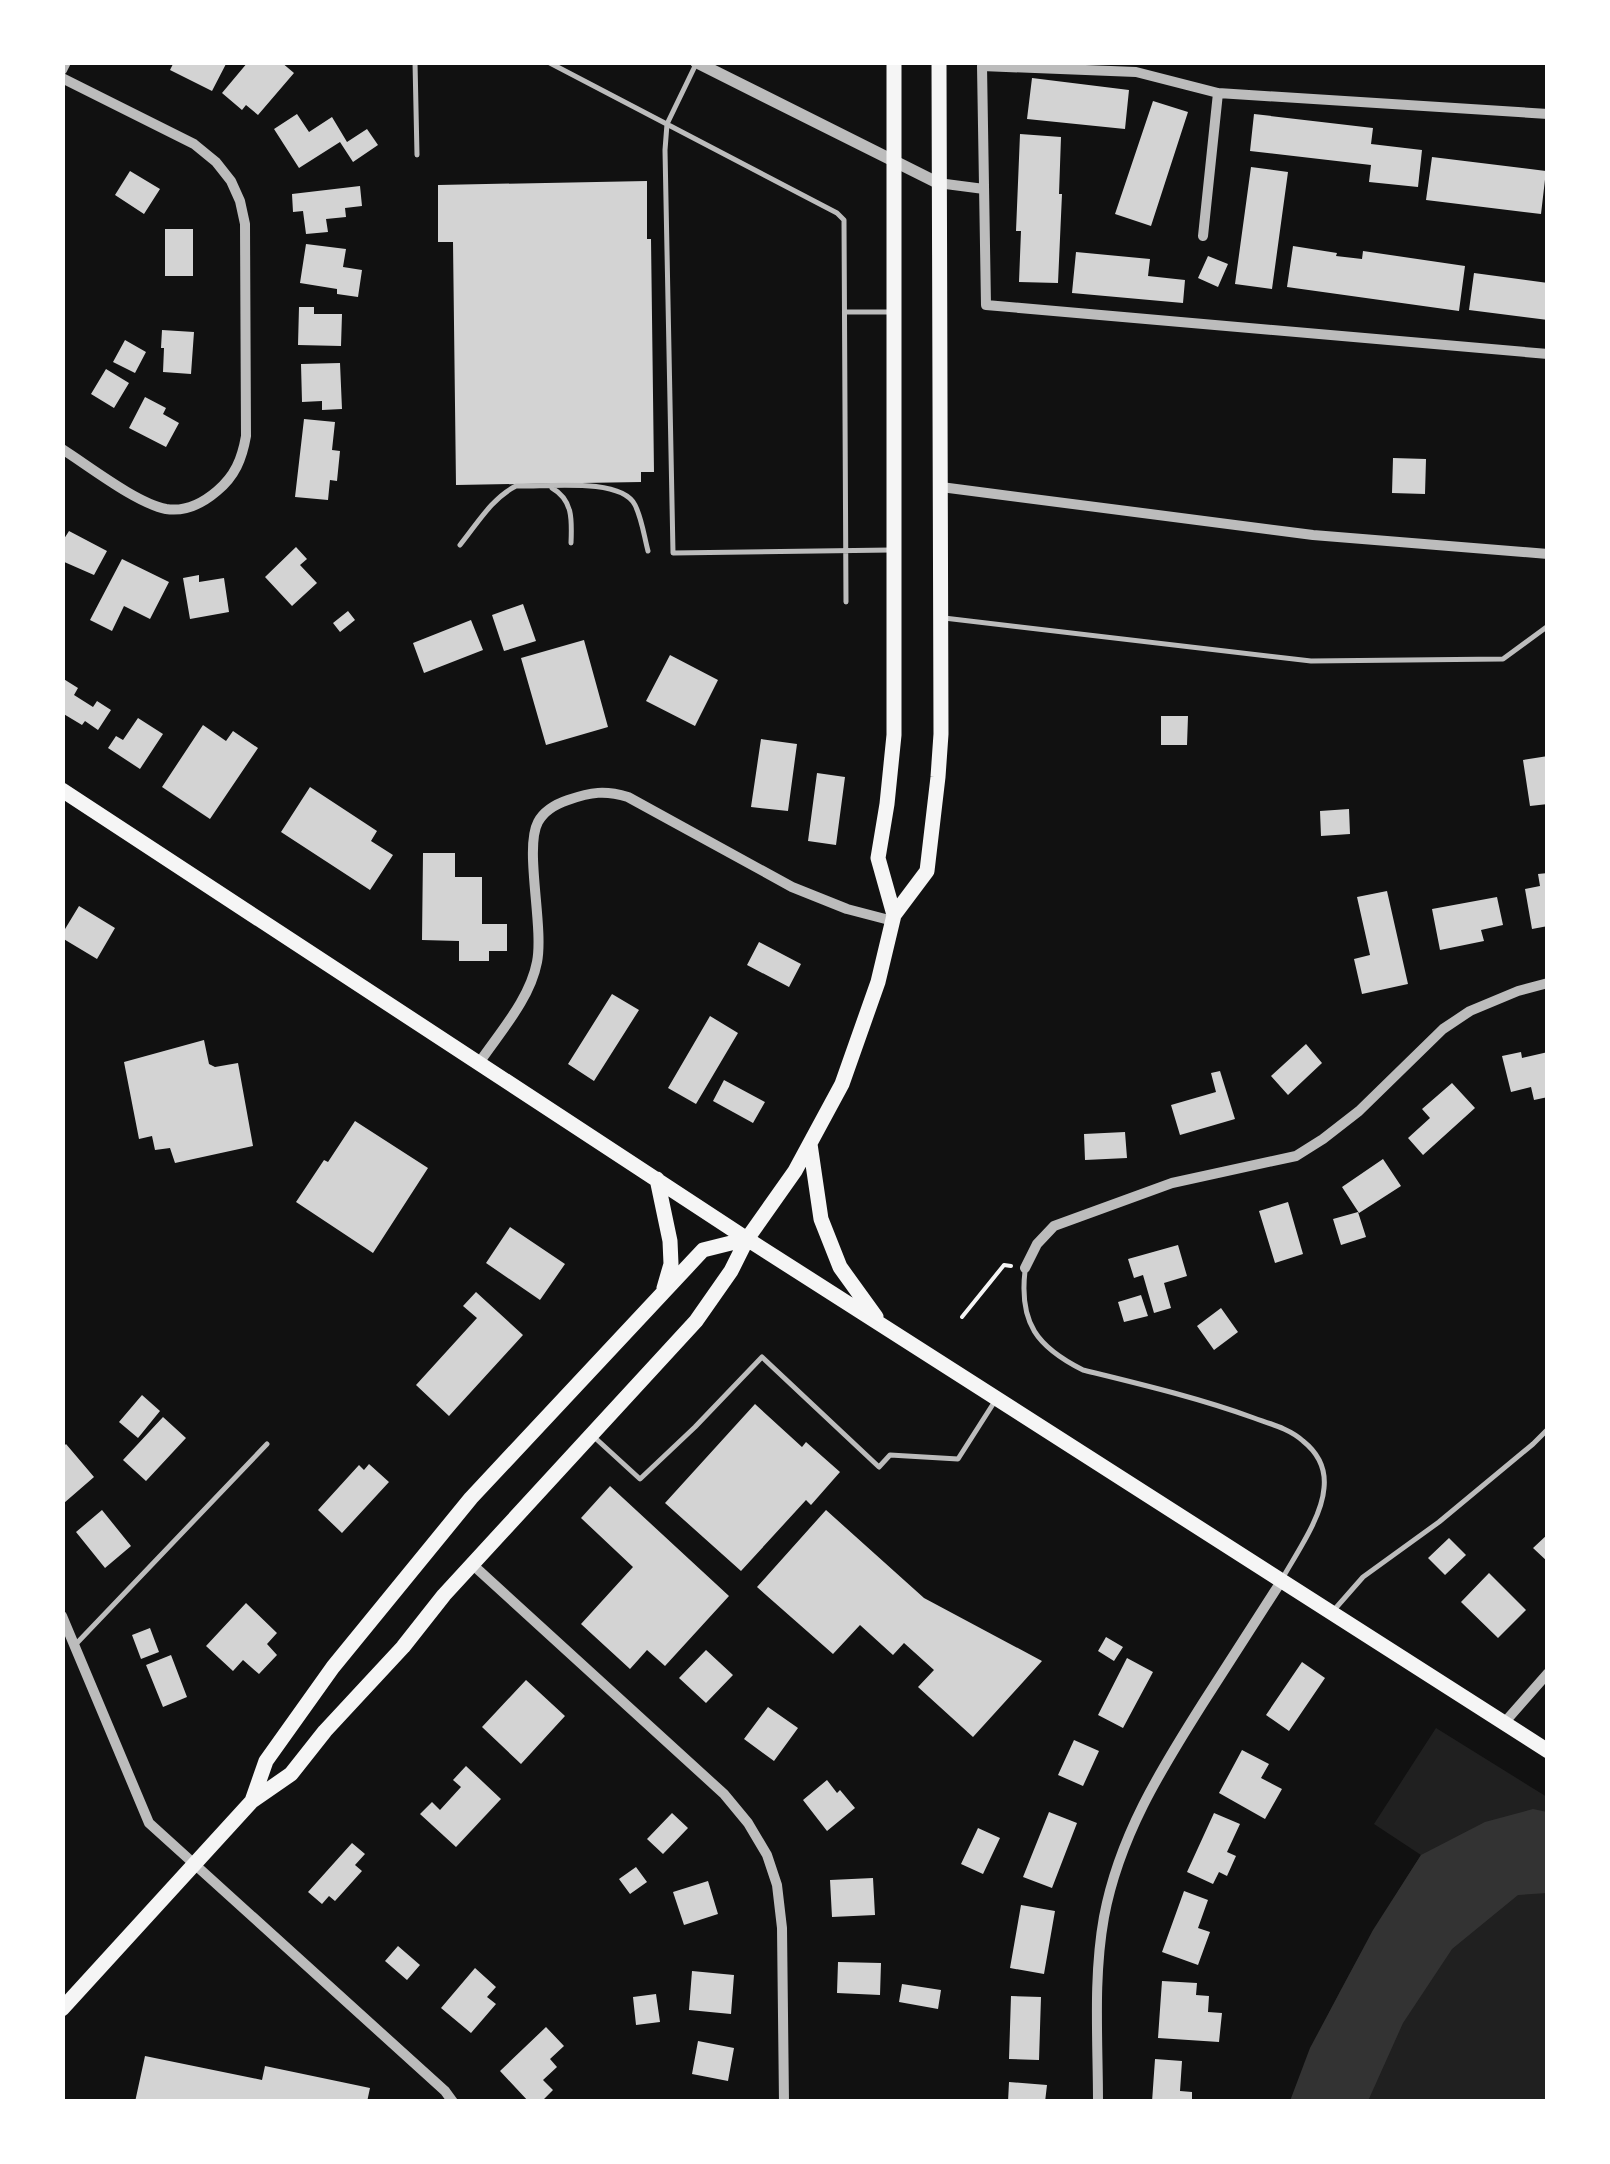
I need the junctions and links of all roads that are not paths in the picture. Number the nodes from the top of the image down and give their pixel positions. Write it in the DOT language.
graph roads {
  1 [pos="66,62"];
  2 [pos="415,62"];
  3 [pos="548,62"];
  4 [pos="894,62"];
  5 [pos="939,62"];
  6 [pos="696,63"];
  7 [pos="62,70"];
  8 [pos="62,78"];
  9 [pos="1218,93"];
  10 [pos="1548,114"];
  11 [pos="667,124"];
  12 [pos="417,155"];
  13 [pos="894,162"];
  14 [pos="938,183"];
  15 [pos="984,189"];
  16 [pos="1204,236"];
  17 [pos="846,312"];
  18 [pos="894,312"];
  19 [pos="1548,354"];
  20 [pos="62,448"];
  21 [pos="549,486"];
  22 [pos="941,487"];
  23 [pos="571,543"];
  24 [pos="460,544"];
  25 [pos="846,550"];
  26 [pos="894,550"];
  27 [pos="648,551"];
  28 [pos="1548,554"];
  29 [pos="846,602"];
  30 [pos="941,618"];
  31 [pos="1548,626"];
  32 [pos="62,790"];
  33 [pos="893,918"];
  34 [pos="1548,982"];
  35 [pos="479,1062"];
  36 [pos="810,1144"];
  37 [pos="656,1179"];
  38 [pos="746,1240"];
  39 [pos="1026,1268"];
  40 [pos="664,1291"];
  41 [pos="882,1324"];
  42 [pos="997,1398"];
  43 [pos="1548,1428"];
  44 [pos="591,1434"];
  45 [pos="267,1444"];
  46 [pos="473,1565"];
  47 [pos="1282,1580"];
  48 [pos="1332,1612"];
  49 [pos="62,1616"];
  50 [pos="76,1644"];
  51 [pos="1548,1673"];
  52 [pos="1504,1723"];
  53 [pos="1548,1750"];
  54 [pos="252,1802"];
  55 [pos="192,1864"];
  56 [pos="62,2009"];
  57 [pos="453,2102"];
  58 [pos="784,2102"];
  59 [pos="1098,2102"];
  1 -- 7 [label="street"];
  2 -- 12 [label="lane"];
  3 -- 11 [label="lane"];
  4 -- 13 [label="main road"];
  5 -- 14 [label="main road"];
  6 -- 11 [label="lane"];
  6 -- 13 [label="street"];
  8 -- 20 [label="street"];
  9 -- 10 [label="street"];
  9 -- 15 [label="street"];
  9 -- 16 [label="street"];
  11 -- 17 [label="lane"];
  11 -- 25 [label="lane"];
  13 -- 14 [label="street"];
  13 -- 18 [label="main road"];
  14 -- 15 [label="street"];
  14 -- 22 [label="main road"];
  15 -- 19 [label="street"];
  17 -- 18 [label="lane"];
  17 -- 25 [label="lane"];
  18 -- 26 [label="main road"];
  21 -- 23 [label="lane"];
  21 -- 24 [label="lane"];
  21 -- 27 [label="lane"];
  22 -- 28 [label="street"];
  22 -- 30 [label="main road"];
  25 -- 26 [label="lane"];
  25 -- 29 [label="lane"];
  26 -- 33 [label="main road"];
  30 -- 31 [label="lane"];
  30 -- 33 [label="main road"];
  32 -- 35 [label="main road"];
  33 -- 35 [label="street"];
  33 -- 36 [label="main road"];
  34 -- 39 [label="street"];
  35 -- 37 [label="main road"];
  36 -- 38 [label="main road"];
  36 -- 41 [label="main road"];
  37 -- 38 [label="main road"];
  37 -- 40 [label="main road"];
  38 -- 40 [label="main road"];
  38 -- 41 [label="main road"];
  38 -- 44 [label="main road"];
  39 -- 47 [label="lane"];
  40 -- 54 [label="main road"];
  41 -- 42 [label="main road"];
  42 -- 44 [label="lane"];
  42 -- 47 [label="main road"];
  43 -- 48 [label="lane"];
  44 -- 46 [label="main road"];
  45 -- 50 [label="lane"];
  46 -- 54 [label="main road"];
  46 -- 58 [label="street"];
  47 -- 48 [label="main road"];
  47 -- 59 [label="street"];
  48 -- 52 [label="main road"];
  49 -- 50 [label="street"];
  50 -- 55 [label="street"];
  51 -- 52 [label="street"];
  52 -- 53 [label="main road"];
  54 -- 55 [label="main road"];
  55 -- 56 [label="main road"];
  55 -- 57 [label="street"];
}
